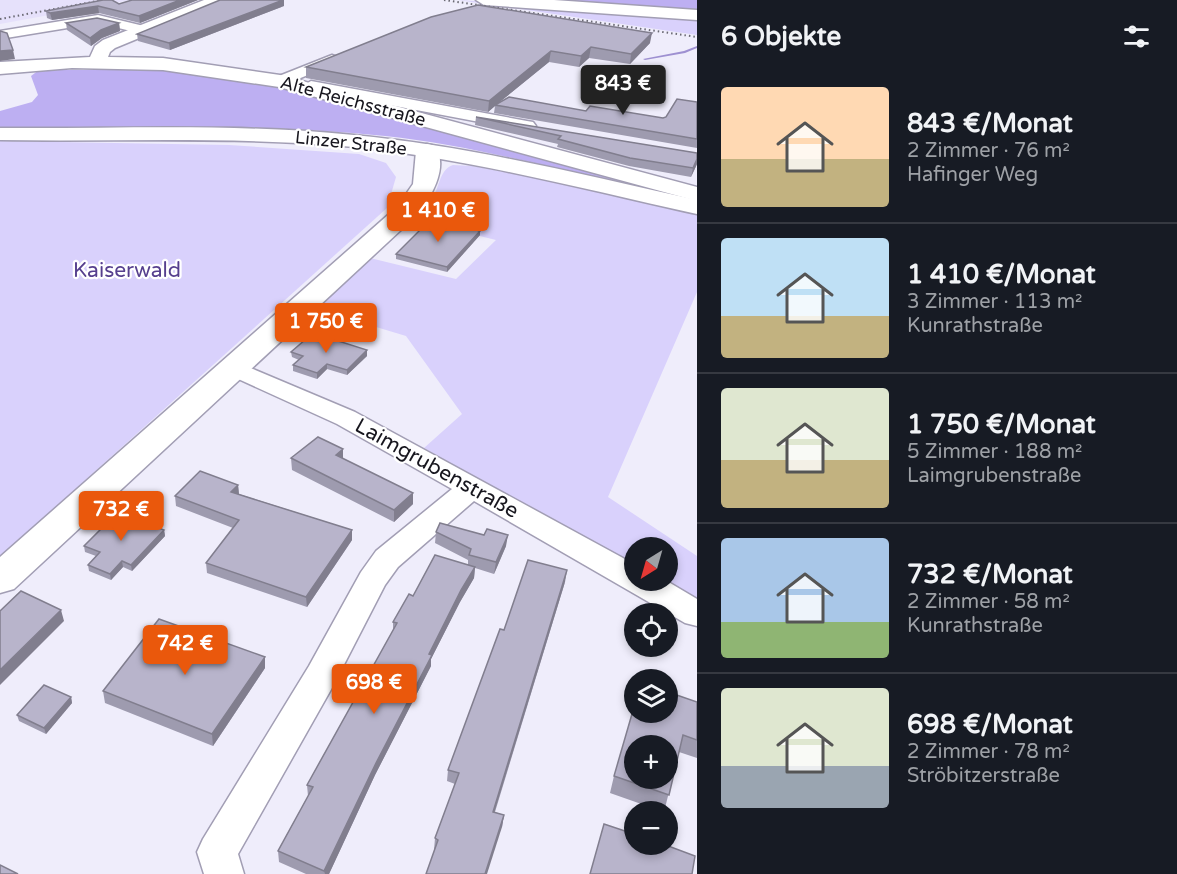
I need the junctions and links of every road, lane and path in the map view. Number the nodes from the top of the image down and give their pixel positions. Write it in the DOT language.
graph roads {
  1 [pos="218,0"];
  2 [pos="477,7"];
  3 [pos="697,15"];
  4 [pos="143,30"];
  5 [pos="0,35"];
  6 [pos="342,56"];
  7 [pos="98,62"];
  8 [pos="0,68"];
  9 [pos="280,81"];
  10 [pos="467,115"];
  11 [pos="446,127"];
  12 [pos="547,130"];
  13 [pos="0,134"];
  14 [pos="427,151"];
  15 [pos="697,194"];
  16 [pos="697,207"];
  17 [pos="234,368"];
  18 [pos="473,487"];
  19 [pos="624,572"];
  20 [pos="0,579"];
  21 [pos="658,591"];
  22 [pos="697,614"];
  23 [pos="224,874"];
  1 -- 4 [label="street"];
  2 -- 3 [label="street"];
  4 -- 5 [label="street"];
  4 -- 7 [label="street"];
  6 -- 9 [label="street"];
  7 -- 8 [label="street, Alte Reichsstraße"];
  7 -- 9 [label="street, Alte Reichsstraße"];
  9 -- 10 [label="street"];
  9 -- 11 [label="street, Alte Reichsstraße"];
  10 -- 11 [label="street"];
  10 -- 12 [label="street"];
  11 -- 15 [label="street, Alte Reichsstraße"];
  13 -- 14 [label="street, Linzer Straße"];
  14 -- 16 [label="street, Linzer Straße"];
  14 -- 17 [label="street"];
  17 -- 18 [label="street, Laimgrubenstraße"];
  17 -- 20 [label="street"];
  18 -- 19 [label="street, Laimgrubenstraße"];
  18 -- 23 [label="street"];
  21 -- 22 [label="street"];
}
